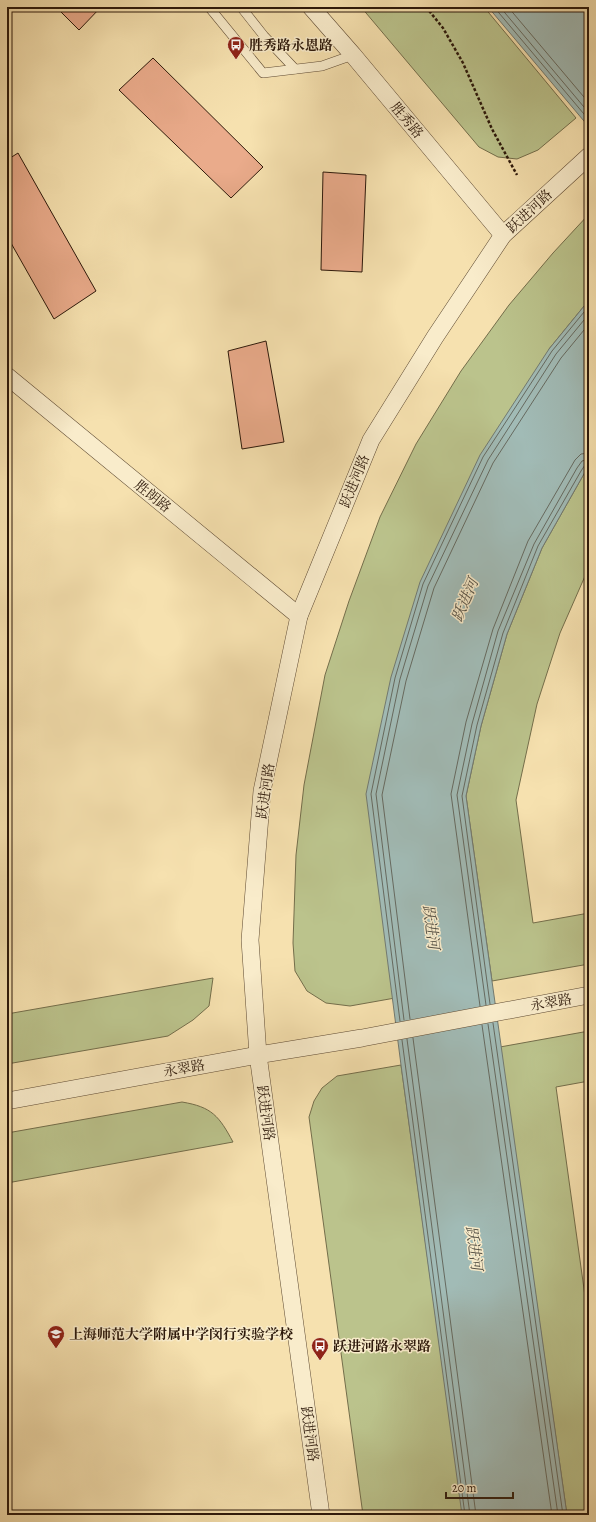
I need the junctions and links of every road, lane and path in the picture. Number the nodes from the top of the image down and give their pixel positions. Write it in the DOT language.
graph roads {
  1 [pos="209,7"];
  2 [pos="241,7"];
  3 [pos="311,7"];
  4 [pos="426,7"];
  5 [pos="353,55"];
  6 [pos="295,69"];
  7 [pos="585,160"];
  8 [pos="517,175"];
  9 [pos="502,235"];
  10 [pos="7,376"];
  11 [pos="299,616"];
  12 [pos="589,995"];
  13 [pos="258,1055"];
  14 [pos="7,1101"];
  15 [pos="321,1515"];
  1 -- 6 [label="lane"];
  2 -- 6 [label="lane"];
  3 -- 5 [label="street, 胜秀路"];
  4 -- 8 [label="path"];
  5 -- 6 [label="lane"];
  5 -- 9 [label="street, 胜秀路"];
  7 -- 9 [label="street, 跃进河路"];
  9 -- 11 [label="street, 跃进河路"];
  10 -- 11 [label="street, 胜朗路"];
  11 -- 13 [label="street, 跃进河路"];
  12 -- 13 [label="street, 永翠路"];
  13 -- 14 [label="street, 永翠路"];
  13 -- 15 [label="street, 跃进河路"];
}
